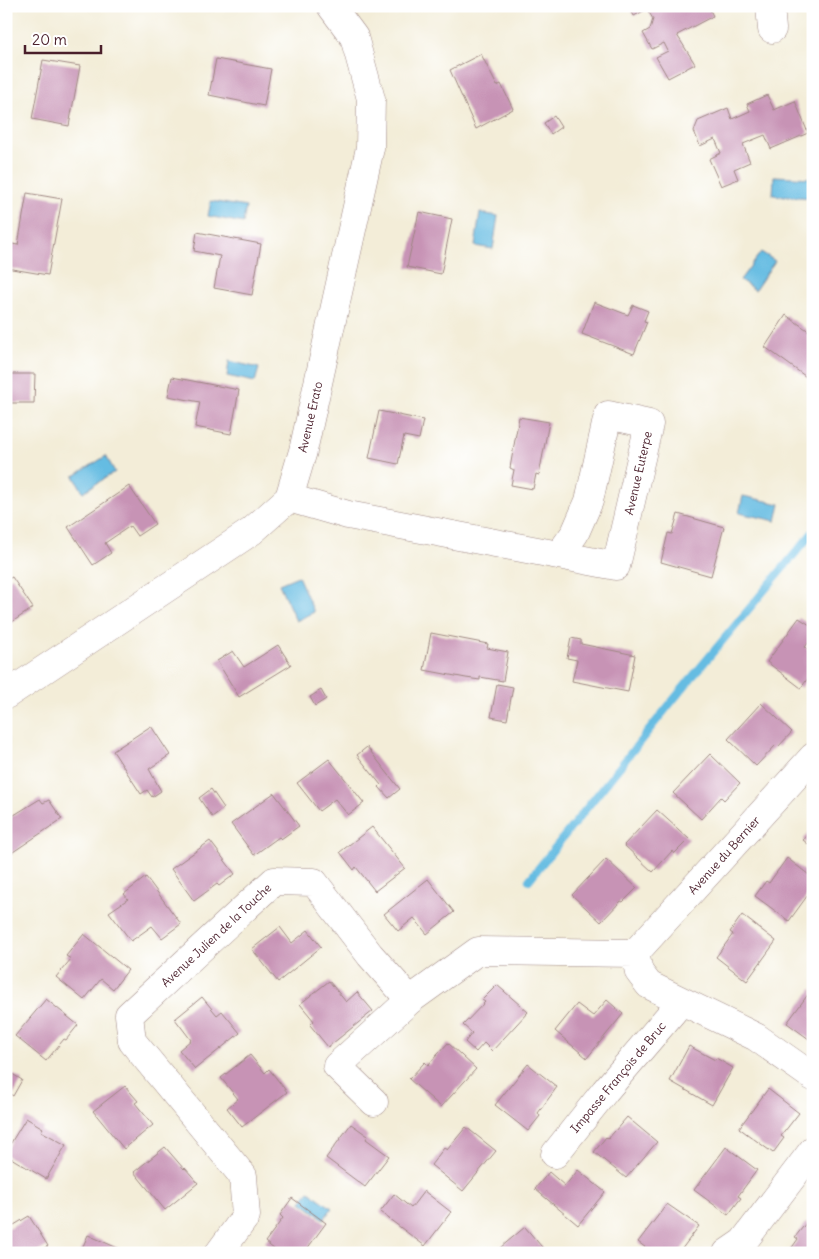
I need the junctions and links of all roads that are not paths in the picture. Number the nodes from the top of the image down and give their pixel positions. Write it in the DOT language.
graph roads {
  1 [pos="331,6"];
  2 [pos="289,498"];
  3 [pos="560,554"];
  4 [pos="6,694"];
  5 [pos="813,757"];
  6 [pos="635,953"];
  7 [pos="410,1000"];
  8 [pos="681,1002"];
  9 [pos="813,1078"];
  10 [pos="374,1102"];
  11 [pos="813,1150"];
  12 [pos="555,1154"];
  13 [pos="219,1253"];
  14 [pos="727,1253"];
  1 -- 2 [label="street, Avenue Erato"];
  2 -- 3 [label="street, Avenue Euterpe"];
  2 -- 4 [label="street"];
  3 -- 3 [label="street, Avenue Euterpe"];
  5 -- 6 [label="street, Avenue du Bernier"];
  6 -- 7 [label="street"];
  6 -- 8 [label="street"];
  7 -- 10 [label="street"];
  7 -- 13 [label="street, Avenue Julien de la Touche"];
  8 -- 9 [label="street"];
  8 -- 12 [label="street, Impasse François de Bruc"];
  11 -- 14 [label="street"];
}
